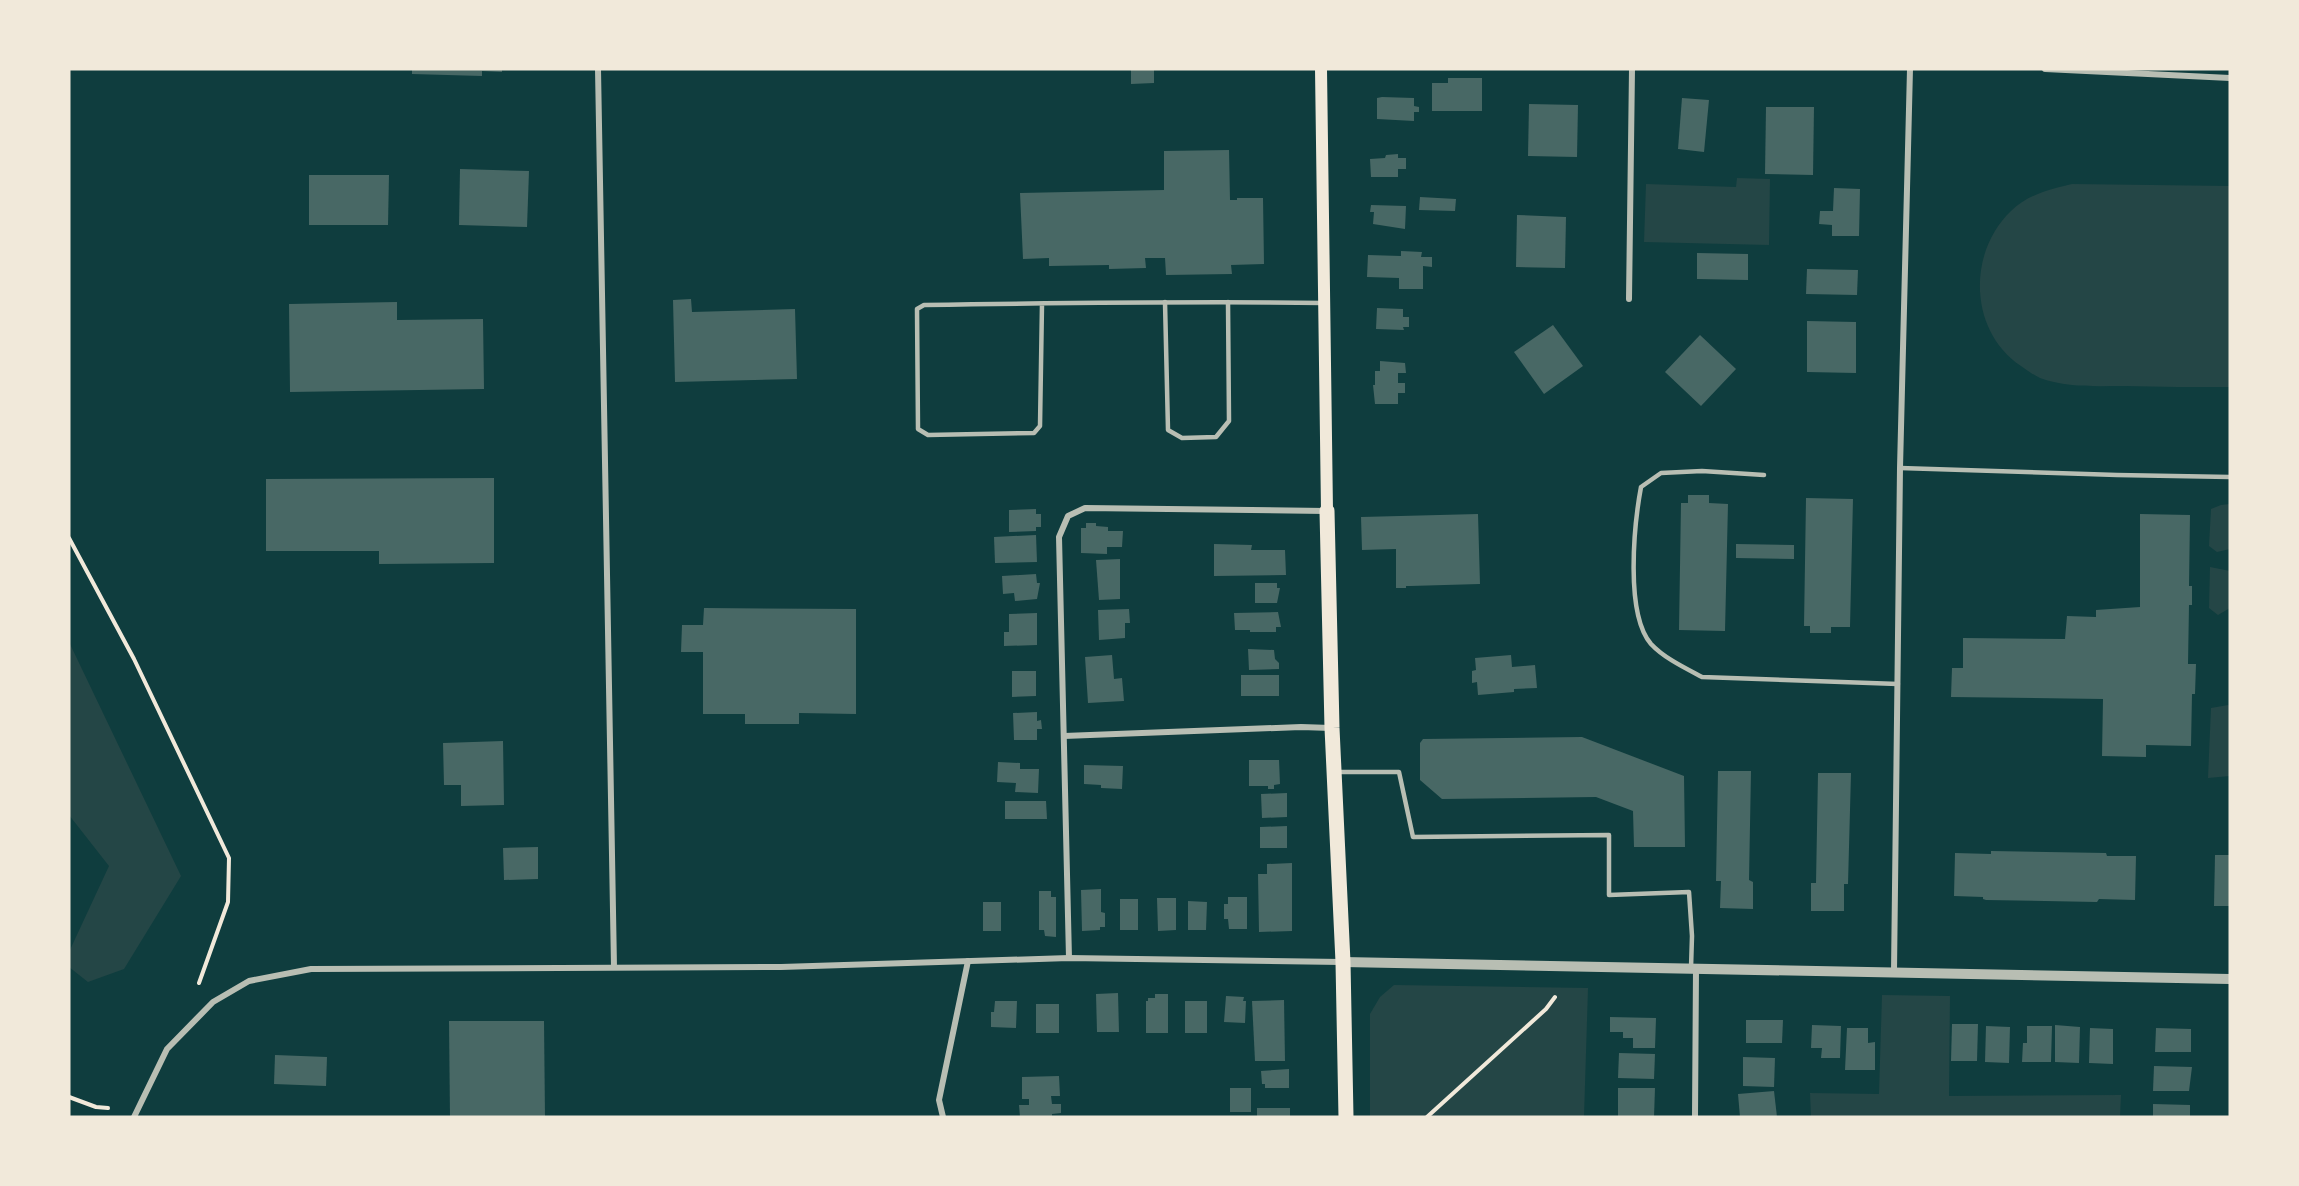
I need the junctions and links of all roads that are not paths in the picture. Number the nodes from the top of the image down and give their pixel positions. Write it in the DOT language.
graph roads {
  1 [pos="598,69"];
  2 [pos="1321,69"];
  3 [pos="1632,69"];
  4 [pos="1910,69"];
  5 [pos="2045,69"];
  6 [pos="2230,78"];
  7 [pos="1629,298"];
  8 [pos="1165,302"];
  9 [pos="1228,302"];
  10 [pos="1323,303"];
  11 [pos="1042,304"];
  12 [pos="1900,468"];
  13 [pos="1764,475"];
  14 [pos="2230,477"];
  15 [pos="1327,511"];
  16 [pos="1898,684"];
  17 [pos="1332,728"];
  18 [pos="1064,736"];
  19 [pos="1333,772"];
  20 [pos="1069,958"];
  21 [pos="968,961"];
  22 [pos="1343,962"];
  23 [pos="614,967"];
  24 [pos="1694,969"];
  25 [pos="1894,972"];
  26 [pos="2230,979"];
  27 [pos="134,1117"];
  28 [pos="943,1117"];
  29 [pos="1346,1117"];
  30 [pos="1695,1117"];
  1 -- 23 [label="street"];
  2 -- 10 [label="main road"];
  3 -- 7 [label="street"];
  4 -- 12 [label="street"];
  5 -- 6 [label="street"];
  8 -- 9 [label="lane"];
  8 -- 9 [label="lane"];
  8 -- 11 [label="lane"];
  9 -- 10 [label="lane"];
  10 -- 15 [label="main road"];
  11 -- 11 [label="lane"];
  12 -- 14 [label="lane"];
  12 -- 16 [label="street"];
  13 -- 16 [label="lane"];
  15 -- 17 [label="main road"];
  15 -- 18 [label="street"];
  16 -- 25 [label="street"];
  17 -- 18 [label="street"];
  17 -- 19 [label="main road"];
  18 -- 20 [label="street"];
  19 -- 22 [label="main road"];
  19 -- 24 [label="lane"];
  20 -- 21 [label="street"];
  20 -- 22 [label="street"];
  21 -- 23 [label="street"];
  21 -- 28 [label="street"];
  22 -- 24 [label="street"];
  22 -- 29 [label="main road"];
  23 -- 27 [label="street"];
  24 -- 25 [label="street"];
  24 -- 30 [label="street"];
  25 -- 26 [label="street"];
}
